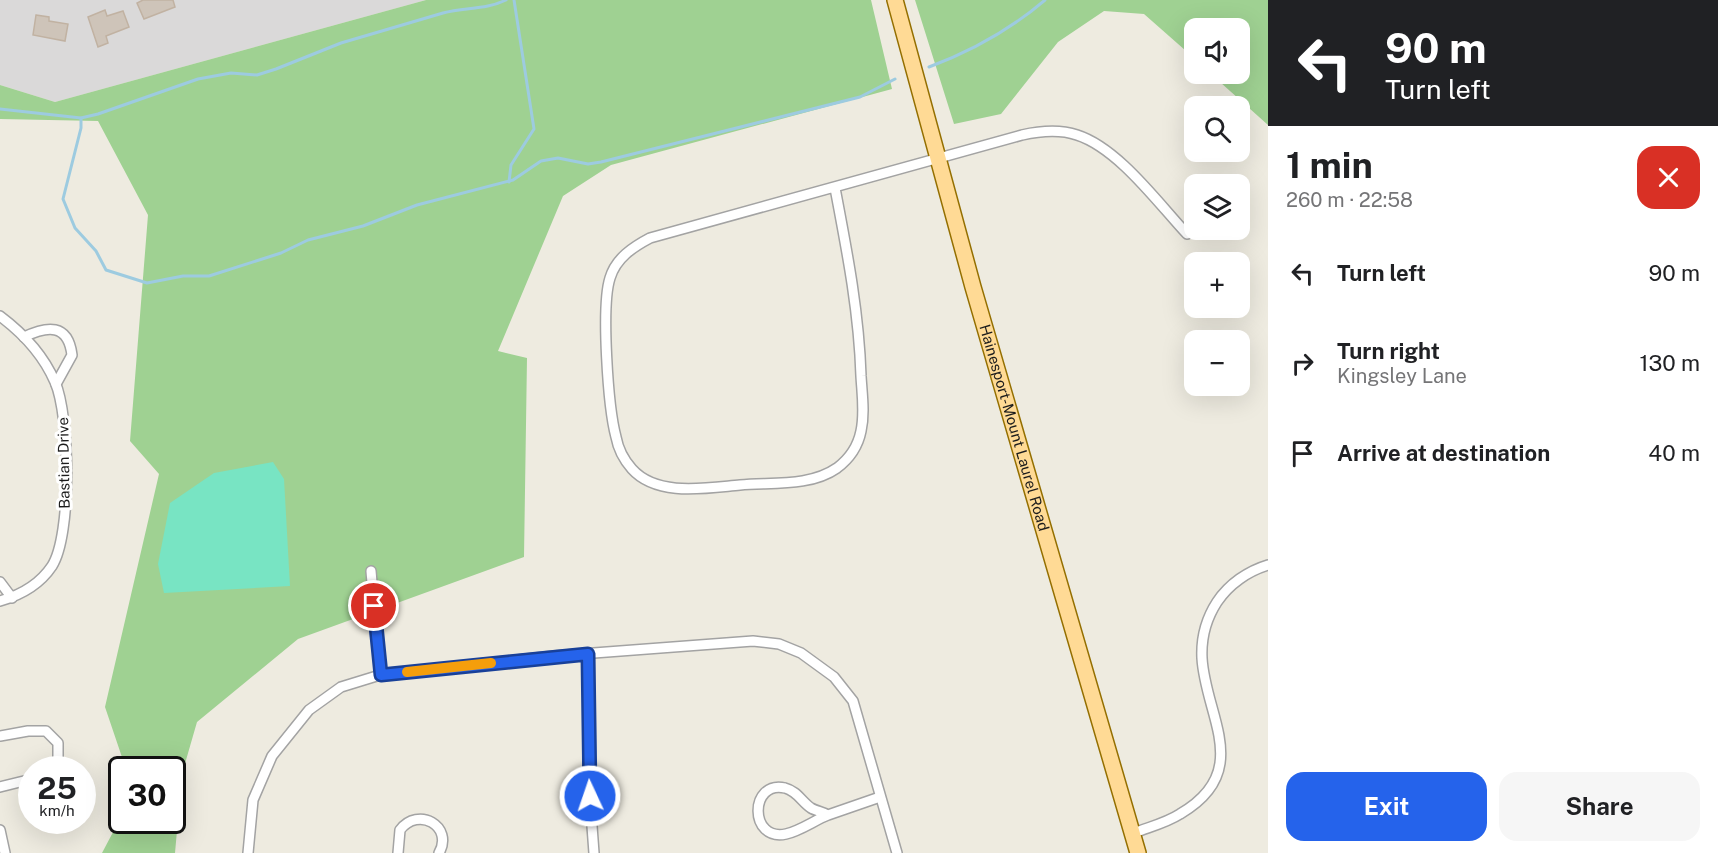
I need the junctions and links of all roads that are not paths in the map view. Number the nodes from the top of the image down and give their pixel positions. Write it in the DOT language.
graph roads {
  1 [pos="894,0"];
  2 [pos="938,160"];
  3 [pos="835,188"];
  4 [pos="1184,231"];
  5 [pos="0,316"];
  6 [pos="24,337"];
  7 [pos="56,384"];
  8 [pos="1268,565"];
  9 [pos="371,571"];
  10 [pos="0,582"];
  11 [pos="12,598"];
  12 [pos="0,601"];
  13 [pos="588,654"];
  14 [pos="381,675"];
  15 [pos="0,736"];
  16 [pos="58,756"];
  17 [pos="18,782"];
  18 [pos="0,787"];
  19 [pos="880,797"];
  20 [pos="828,814"];
  21 [pos="0,830"];
  22 [pos="1134,833"];
  23 [pos="5,853"];
  24 [pos="248,853"];
  25 [pos="398,853"];
  26 [pos="439,853"];
  27 [pos="594,853"];
  28 [pos="897,853"];
  29 [pos="1138,853"];
  1 -- 2 [label="main road, Hainesport-Mount Laurel Road"];
  2 -- 3 [label="street"];
  2 -- 4 [label="street"];
  2 -- 22 [label="main road, Hainesport-Mount Laurel Road"];
  3 -- 3 [label="street"];
  5 -- 6 [label="street, Bastian Drive"];
  6 -- 7 [label="street, Bastian Drive"];
  6 -- 7 [label="street"];
  7 -- 11 [label="street, Bastian Drive"];
  8 -- 22 [label="street"];
  9 -- 14 [label="street"];
  10 -- 11 [label="street"];
  11 -- 12 [label="street, Bastian Drive"];
  13 -- 14 [label="street"];
  13 -- 19 [label="street"];
  13 -- 27 [label="street"];
  14 -- 24 [label="street"];
  15 -- 16 [label="street"];
  17 -- 18 [label="street"];
  19 -- 20 [label="street"];
  19 -- 28 [label="street"];
  20 -- 20 [label="street"];
  21 -- 23 [label="street"];
  22 -- 29 [label="main road, Hainesport-Mount Laurel Road"];
  25 -- 26 [label="street"];
}
